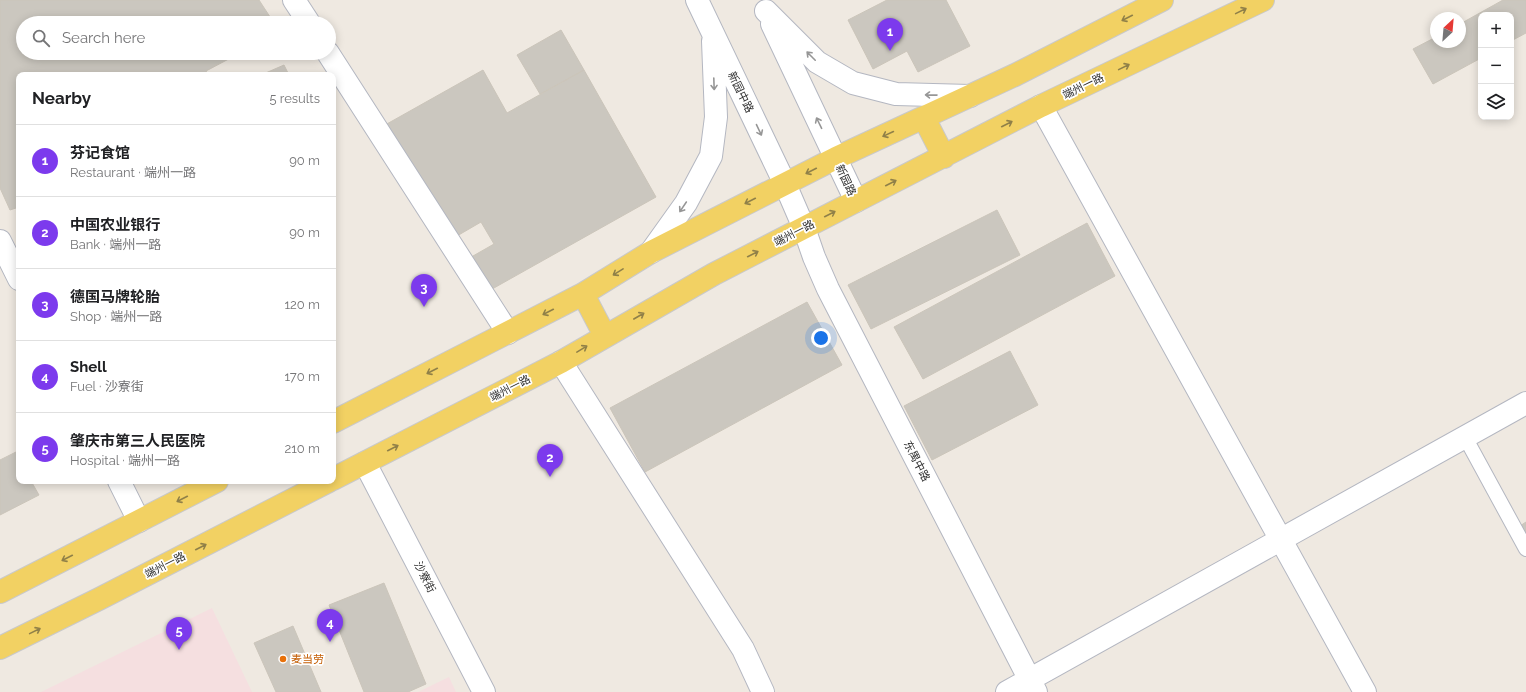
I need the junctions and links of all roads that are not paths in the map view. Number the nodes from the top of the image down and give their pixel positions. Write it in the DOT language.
graph roads {
  1 [pos="294,0"];
  2 [pos="697,0"];
  3 [pos="1162,0"];
  4 [pos="1263,0"];
  5 [pos="763,6"];
  6 [pos="304,16"];
  7 [pos="712,31"];
  8 [pos="333,60"];
  9 [pos="970,96"];
  10 [pos="1041,106"];
  11 [pos="924,118"];
  12 [pos="944,156"];
  13 [pos="836,158"];
  14 [pos="785,184"];
  15 [pos="856,201"];
  16 [pos="804,228"];
  17 [pos="0,241"];
  18 [pos="651,252"];
  19 [pos="16,273"];
  20 [pos="583,294"];
  21 [pos="508,332"];
  22 [pos="605,336"];
  23 [pos="561,362"];
  24 [pos="1526,403"];
  25 [pos="336,420"];
  26 [pos="1465,437"];
  27 [pos="365,462"];
  28 [pos="336,477"];
  29 [pos="120,484"];
  30 [pos="211,484"];
  31 [pos="323,484"];
  32 [pos="139,521"];
  33 [pos="1282,540"];
  34 [pos="1526,549"];
  35 [pos="0,592"];
  36 [pos="0,648"];
  37 [pos="1033,686"];
  38 [pos="484,692"];
  39 [pos="763,692"];
  40 [pos="1007,692"];
  41 [pos="1365,692"];
  1 -- 6 [label="street"];
  2 -- 7 [label="street, 新园中路"];
  3 -- 9 [label="main road, one-way"];
  10 -- 4 [label="main road, 端州一路, one-way"];
  9 -- 5 [label="street, one-way"];
  13 -- 5 [label="street, one-way"];
  7 -- 14 [label="street, 新园中路, one-way"];
  7 -- 18 [label="street, one-way"];
  8 -- 21 [label="street"];
  9 -- 11 [label="main road"];
  12 -- 10 [label="main road, 端州一路, one-way"];
  10 -- 33 [label="street"];
  11 -- 12 [label="main road"];
  11 -- 13 [label="main road, one-way"];
  15 -- 12 [label="main road, 端州一路, one-way"];
  13 -- 14 [label="main road, one-way"];
  13 -- 15 [label="street, 新园路"];
  14 -- 16 [label="street"];
  14 -- 18 [label="main road, one-way"];
  16 -- 15 [label="main road, 端州一路, one-way"];
  22 -- 16 [label="main road, 端州一路, one-way"];
  16 -- 37 [label="street, 东禺中路"];
  17 -- 19 [label="street"];
  18 -- 20 [label="main road, one-way"];
  20 -- 21 [label="main road, one-way"];
  20 -- 22 [label="main road"];
  21 -- 25 [label="main road, one-way"];
  23 -- 22 [label="main road, 端州一路, one-way"];
  27 -- 23 [label="main road, 端州一路, one-way"];
  23 -- 39 [label="street"];
  24 -- 26 [label="street"];
  26 -- 33 [label="street"];
  26 -- 34 [label="lane"];
  27 -- 28 [label="main road, 端州一路"];
  27 -- 38 [label="street, 沙寮街"];
  29 -- 32 [label="street"];
  30 -- 32 [label="main road, one-way"];
  36 -- 31 [label="main road, 端州一路, one-way"];
  32 -- 35 [label="main road, one-way"];
  33 -- 37 [label="street"];
  33 -- 41 [label="street"];
  37 -- 40 [label="street"];
}
